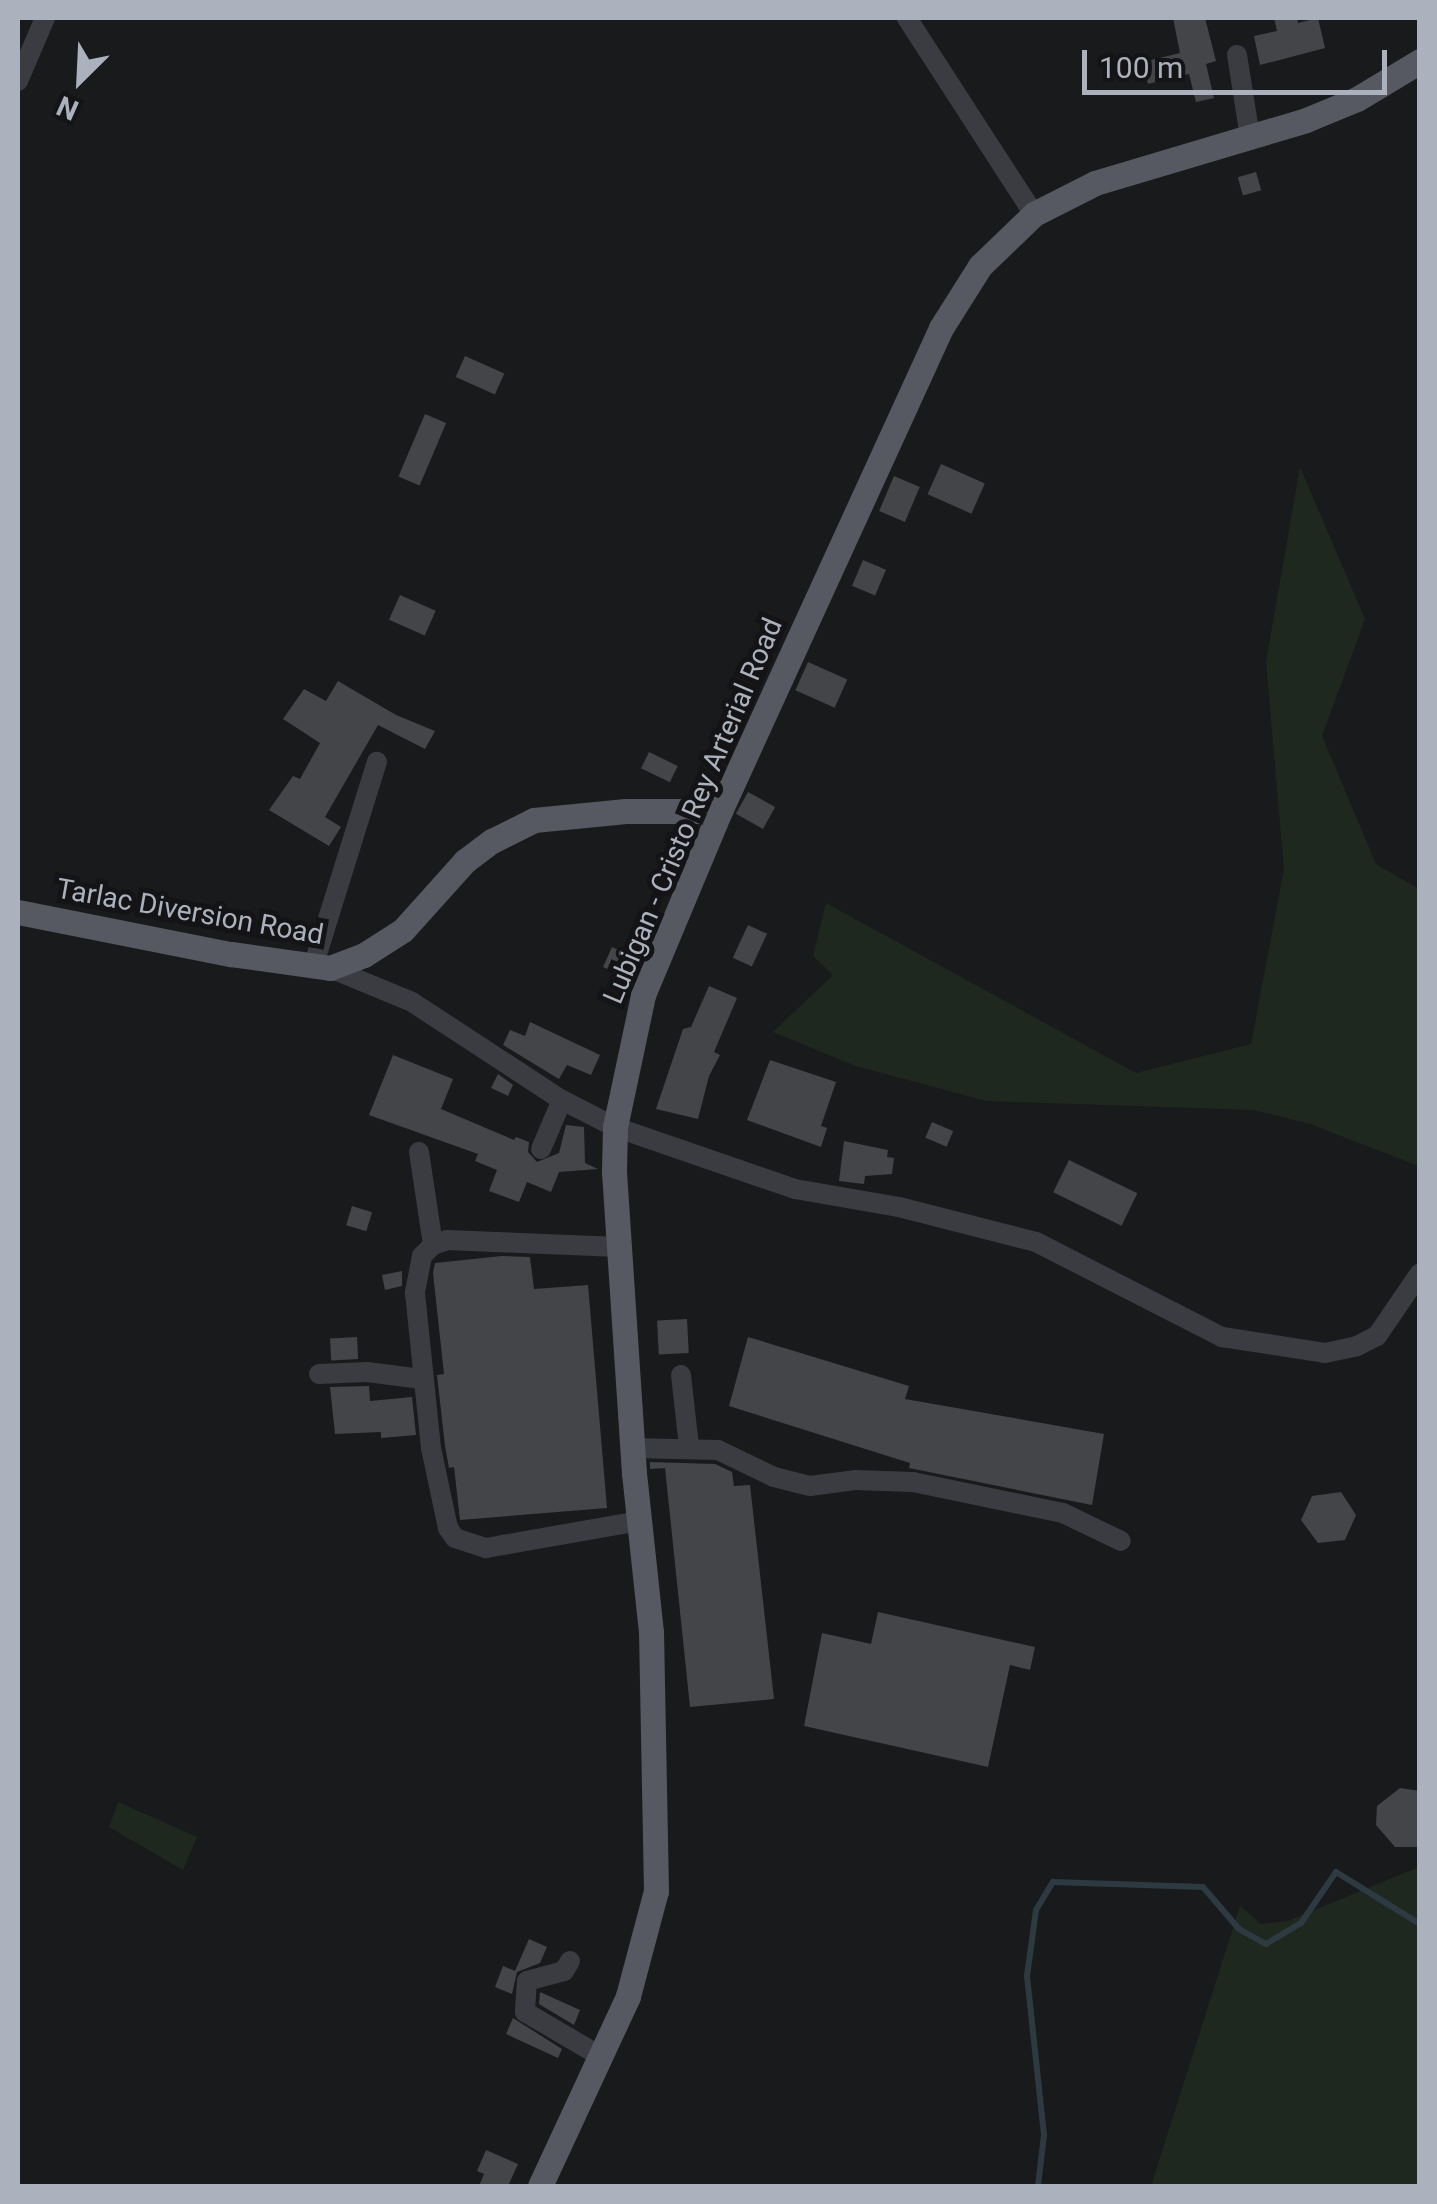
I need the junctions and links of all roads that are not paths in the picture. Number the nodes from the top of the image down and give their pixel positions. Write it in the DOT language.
graph roads {
  1 [pos="45,18"];
  2 [pos="908,18"];
  3 [pos="1238,55"];
  4 [pos="1420,61"];
  5 [pos="18,81"];
  6 [pos="1250,137"];
  7 [pos="1034,214"];
  8 [pos="377,762"];
  9 [pos="720,811"];
  10 [pos="18,912"];
  11 [pos="322,968"];
  12 [pos="562,1100"];
  13 [pos="614,1127"];
  14 [pos="541,1150"];
  15 [pos="419,1152"];
  16 [pos="433,1244"];
  17 [pos="619,1247"];
  18 [pos="1420,1273"];
  19 [pos="318,1374"];
  20 [pos="680,1375"];
  21 [pos="422,1380"];
  22 [pos="690,1446"];
  23 [pos="632,1448"];
  24 [pos="639,1520"];
  25 [pos="1121,1541"];
  26 [pos="570,1962"];
  27 [pos="600,2056"];
  28 [pos="540,2186"];
  1 -- 5 [label="street"];
  2 -- 7 [label="street"];
  3 -- 6 [label="street"];
  4 -- 6 [label="main road, Lubigan - Cristo Rey Arterial Road"];
  6 -- 7 [label="main road, Lubigan - Cristo Rey Arterial Road"];
  7 -- 9 [label="main road, Lubigan - Cristo Rey Arterial Road"];
  8 -- 11 [label="street"];
  9 -- 11 [label="main road, Tarlac Diversion Road"];
  9 -- 13 [label="main road, Lubigan - Cristo Rey Arterial Road"];
  10 -- 11 [label="main road, Tarlac Diversion Road"];
  11 -- 12 [label="street"];
  12 -- 13 [label="street"];
  12 -- 14 [label="street"];
  13 -- 17 [label="main road, Lubigan - Cristo Rey Arterial Road"];
  13 -- 18 [label="street"];
  15 -- 16 [label="street"];
  16 -- 17 [label="street"];
  16 -- 21 [label="street"];
  17 -- 23 [label="main road, Lubigan - Cristo Rey Arterial Road"];
  19 -- 21 [label="street"];
  20 -- 22 [label="street"];
  21 -- 24 [label="street"];
  22 -- 23 [label="street"];
  22 -- 25 [label="street"];
  23 -- 24 [label="main road, Lubigan - Cristo Rey Arterial Road"];
  24 -- 27 [label="main road, Lubigan - Cristo Rey Arterial Road"];
  26 -- 27 [label="street"];
  27 -- 28 [label="main road, Lubigan - Cristo Rey Arterial Road"];
}
